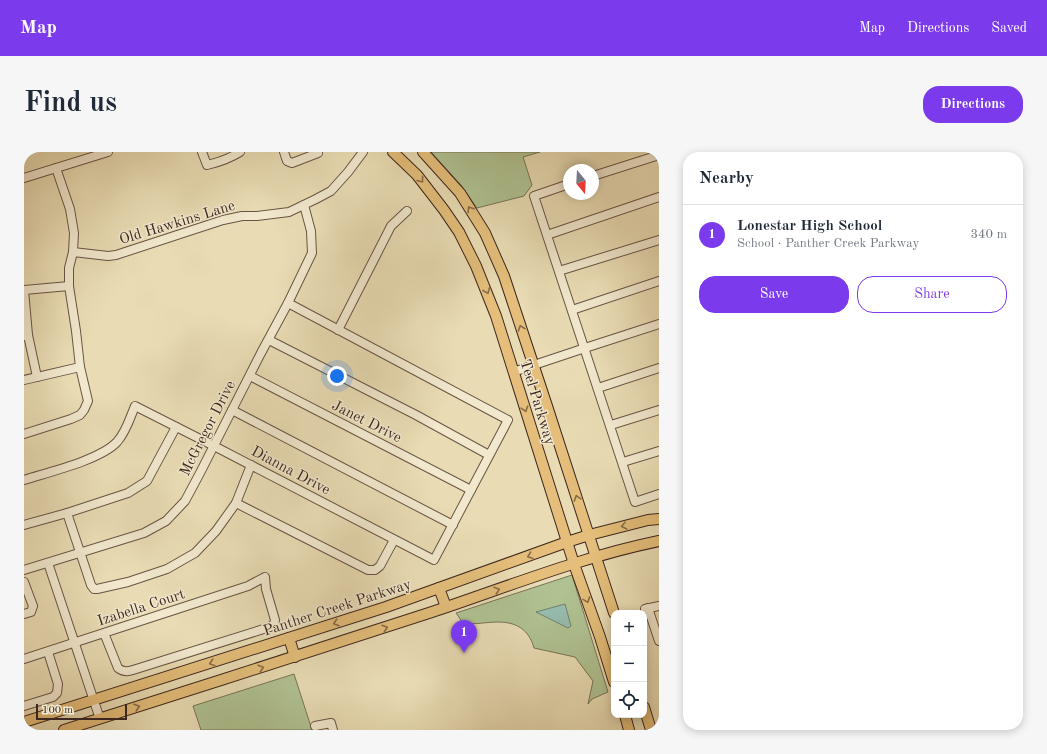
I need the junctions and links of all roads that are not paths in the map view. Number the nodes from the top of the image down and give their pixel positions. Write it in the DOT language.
graph roads {
  1 [pos="108,152"];
  2 [pos="202,152"];
  3 [pos="240,152"];
  4 [pos="284,152"];
  5 [pos="363,152"];
  6 [pos="393,152"];
  7 [pos="423,152"];
  8 [pos="318,154"];
  9 [pos="659,155"];
  10 [pos="56,168"];
  11 [pos="599,174"];
  12 [pos="24,178"];
  13 [pos="563,186"];
  14 [pos="659,197"];
  15 [pos="304,205"];
  16 [pos="407,211"];
  17 [pos="547,235"];
  18 [pos="659,240"];
  19 [pos="73,252"];
  20 [pos="559,271"];
  21 [pos="659,281"];
  22 [pos="69,286"];
  23 [pos="24,290"];
  24 [pos="288,303"];
  25 [pos="572,310"];
  26 [pos="659,324"];
  27 [pos="338,330"];
  28 [pos="26,335"];
  29 [pos="269,340"];
  30 [pos="585,348"];
  31 [pos="533,365"];
  32 [pos="80,367"];
  33 [pos="659,368"];
  34 [pos="513,372"];
  35 [pos="250,376"];
  36 [pos="36,377"];
  37 [pos="24,380"];
  38 [pos="598,388"];
  39 [pos="232,410"];
  40 [pos="659,410"];
  41 [pos="610,425"];
  42 [pos="176,427"];
  43 [pos="24,434"];
  44 [pos="214,446"];
  45 [pos="659,451"];
  46 [pos="489,455"];
  47 [pos="623,462"];
  48 [pos="251,465"];
  49 [pos="24,480"];
  50 [pos="471,490"];
  51 [pos="659,494"];
  52 [pos="236,503"];
  53 [pos="67,513"];
  54 [pos="659,519"];
  55 [pos="24,525"];
  56 [pos="452,525"];
  57 [pos="589,535"];
  58 [pos="394,540"];
  59 [pos="659,541"];
  60 [pos="567,542"];
  61 [pos="80,553"];
  62 [pos="596,557"];
  63 [pos="48,563"];
  64 [pos="574,564"];
  65 [pos="24,570"];
  66 [pos="24,582"];
  67 [pos="439,588"];
  68 [pos="659,606"];
  69 [pos="446,608"];
  70 [pos="613,610"];
  71 [pos="24,614"];
  72 [pos="104,633"];
  73 [pos="289,638"];
  74 [pos="659,641"];
  75 [pos="74,643"];
  76 [pos="48,652"];
  77 [pos="295,657"];
  78 [pos="24,659"];
  79 [pos="611,672"];
  80 [pos="93,700"];
  81 [pos="24,706"];
  82 [pos="647,717"];
  83 [pos="625,718"];
  84 [pos="100,719"];
  85 [pos="24,722"];
  86 [pos="315,726"];
  87 [pos="64,730"];
  88 [pos="333,730"];
  89 [pos="629,730"];
  90 [pos="651,730"];
  1 -- 10 [label="street"];
  2 -- 3 [label="street"];
  4 -- 8 [label="street"];
  5 -- 15 [label="street, Old Hawkins Lane"];
  6 -- 34 [label="main road, Teel Parkway, one-way"];
  31 -- 7 [label="main road, Teel Parkway, one-way"];
  9 -- 11 [label="street"];
  10 -- 12 [label="street"];
  10 -- 19 [label="street"];
  13 -- 17 [label="street"];
  14 -- 17 [label="street"];
  15 -- 19 [label="street, Old Hawkins Lane"];
  15 -- 24 [label="street, McGregor Drive"];
  16 -- 27 [label="street"];
  17 -- 20 [label="street"];
  18 -- 20 [label="street"];
  19 -- 22 [label="street"];
  20 -- 25 [label="street"];
  21 -- 25 [label="street"];
  22 -- 23 [label="street"];
  22 -- 32 [label="street"];
  23 -- 28 [label="street"];
  24 -- 27 [label="street"];
  24 -- 29 [label="street, McGregor Drive"];
  25 -- 30 [label="street"];
  26 -- 30 [label="street"];
  27 -- 46 [label="street"];
  28 -- 36 [label="street"];
  29 -- 35 [label="street, McGregor Drive"];
  29 -- 46 [label="street"];
  30 -- 31 [label="street"];
  30 -- 38 [label="street"];
  31 -- 34 [label="street"];
  57 -- 31 [label="main road, Teel Parkway, one-way"];
  32 -- 36 [label="street"];
  32 -- 43 [label="street"];
  33 -- 38 [label="street"];
  34 -- 60 [label="main road, Teel Parkway, one-way"];
  35 -- 39 [label="street, McGregor Drive"];
  35 -- 50 [label="street, Janet Drive"];
  36 -- 37 [label="street"];
  38 -- 41 [label="street"];
  39 -- 44 [label="street, McGregor Drive"];
  39 -- 56 [label="street"];
  40 -- 41 [label="street"];
  41 -- 47 [label="street"];
  42 -- 44 [label="street, Dianna Drive"];
  42 -- 49 [label="street, Dianna Drive"];
  42 -- 53 [label="street"];
  44 -- 48 [label="street, Dianna Drive"];
  44 -- 61 [label="street, McGregor Drive"];
  45 -- 47 [label="street"];
  46 -- 50 [label="street"];
  47 -- 51 [label="street"];
  48 -- 52 [label="street"];
  48 -- 58 [label="street, Dianna Drive"];
  50 -- 56 [label="street"];
  52 -- 58 [label="street"];
  52 -- 61 [label="street"];
  53 -- 55 [label="street"];
  53 -- 61 [label="street"];
  54 -- 57 [label="main road, Panther Creek Parkway, one-way"];
  56 -- 58 [label="street, Dianna Drive"];
  57 -- 60 [label="main road, Panther Creek Parkway"];
  57 -- 62 [label="main road, Teel Parkway"];
  59 -- 62 [label="main road"];
  60 -- 64 [label="main road, Teel Parkway"];
  60 -- 67 [label="main road, Panther Creek Parkway, one-way"];
  61 -- 63 [label="street, McGregor Drive"];
  62 -- 64 [label="main road"];
  62 -- 70 [label="main road, Teel Parkway"];
  63 -- 65 [label="street, McGregor Drive"];
  63 -- 75 [label="street"];
  69 -- 64 [label="main road, one-way"];
  64 -- 79 [label="main road, Teel Parkway, one-way"];
  66 -- 71 [label="street"];
  67 -- 69 [label="main road"];
  67 -- 73 [label="main road, Panther Creek Parkway, one-way"];
  68 -- 74 [label="street"];
  77 -- 69 [label="main road, one-way"];
  72 -- 72 [label="street, Izabella Court"];
  72 -- 75 [label="street, Izabella Court"];
  73 -- 77 [label="main road"];
  73 -- 80 [label="main road, Panther Creek Parkway, one-way"];
  75 -- 76 [label="street, Izabella Court"];
  75 -- 80 [label="street"];
  76 -- 78 [label="street, Izabella Court"];
  76 -- 81 [label="street"];
  84 -- 77 [label="main road, one-way"];
  80 -- 84 [label="street"];
  80 -- 85 [label="main road, Panther Creek Parkway"];
  82 -- 90 [label="main road"];
  83 -- 89 [label="main road"];
  84 -- 87 [label="main road"];
  86 -- 88 [label="street"];
}
